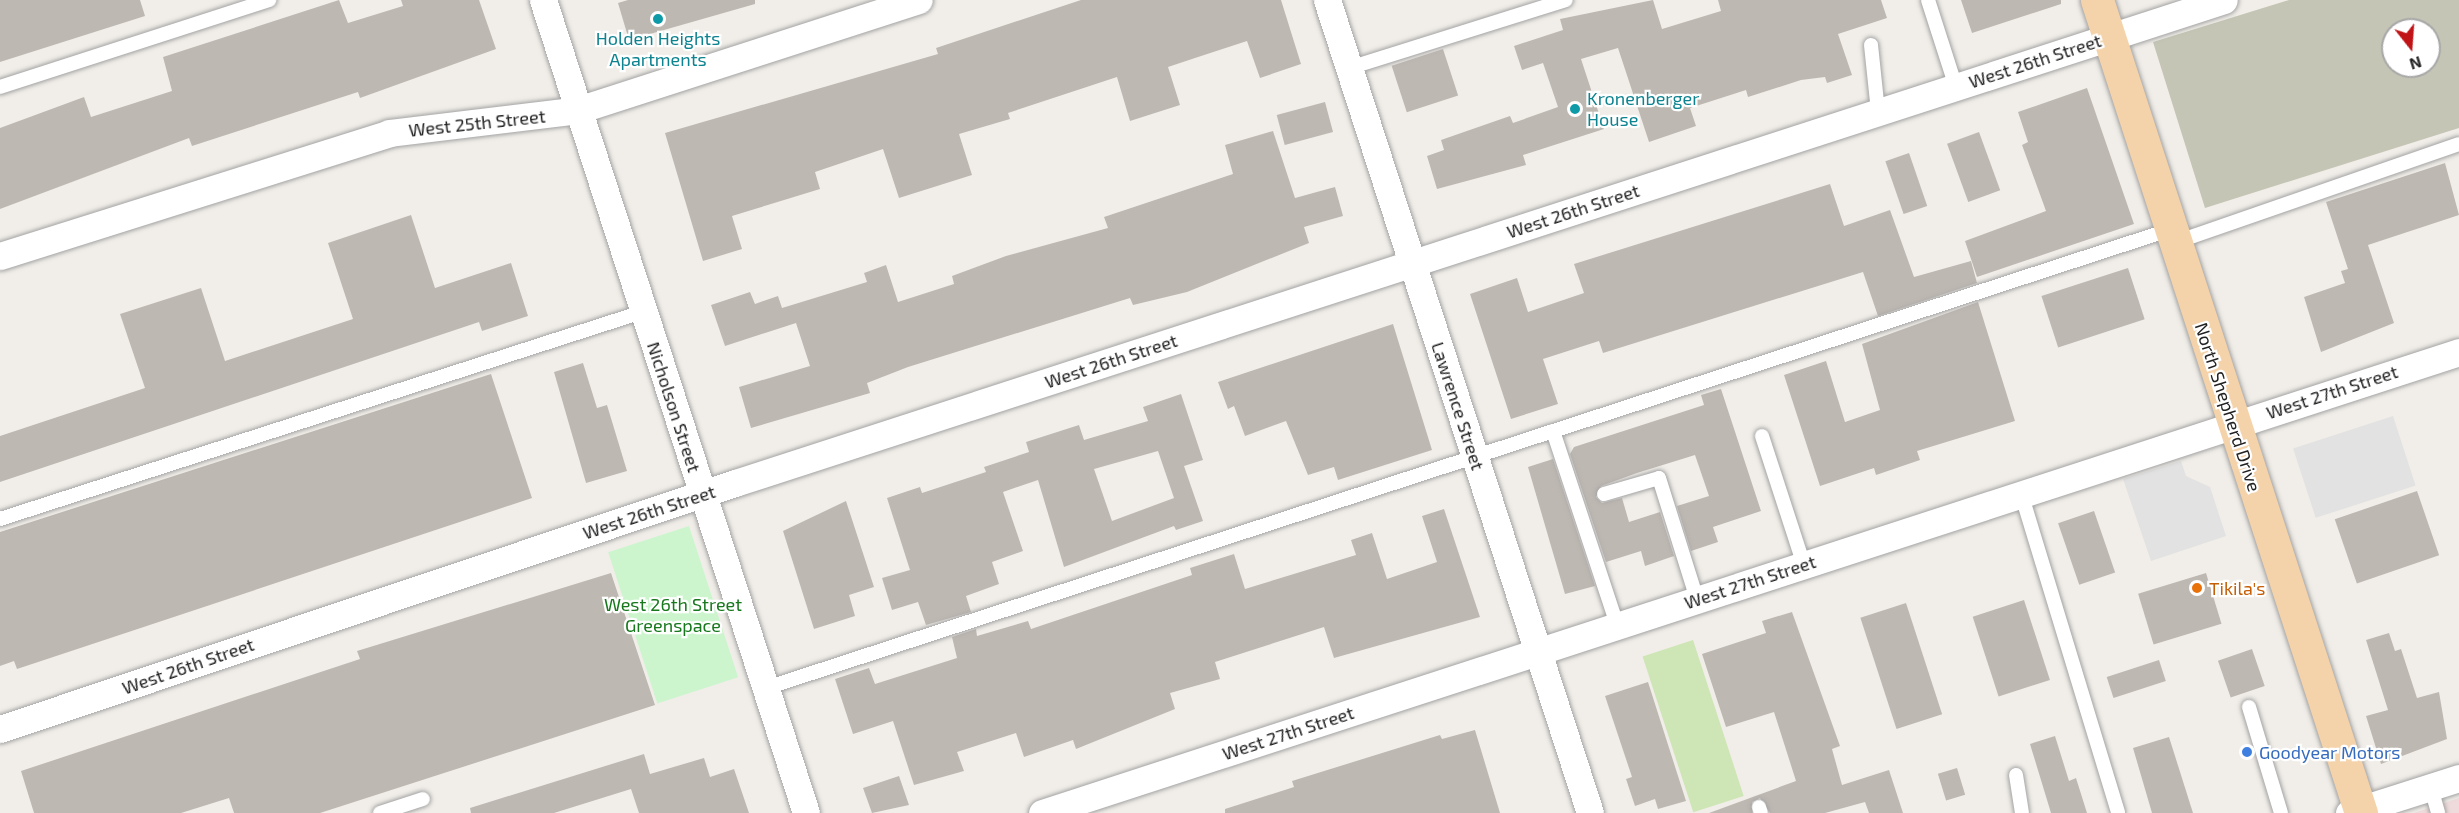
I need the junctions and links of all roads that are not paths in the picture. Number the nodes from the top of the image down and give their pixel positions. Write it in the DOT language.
graph roads {
  1 [pos="269,0"];
  2 [pos="543,0"];
  3 [pos="919,0"];
  4 [pos="1327,0"];
  5 [pos="1566,0"];
  6 [pos="1928,0"];
  7 [pos="2097,0"];
  8 [pos="2224,0"];
  9 [pos="2109,37"];
  10 [pos="1871,45"];
  11 [pos="1349,68"];
  12 [pos="0,87"];
  13 [pos="1956,87"];
  14 [pos="578,110"];
  15 [pos="1878,112"];
  16 [pos="2459,144"];
  17 [pos="2174,236"];
  18 [pos="0,256"];
  19 [pos="1412,264"];
  20 [pos="642,312"];
  21 [pos="2459,352"];
  22 [pos="2233,424"];
  23 [pos="1553,431"];
  24 [pos="1762,436"];
  25 [pos="1475,456"];
  26 [pos="703,494"];
  27 [pos="1604,494"];
  28 [pos="2021,494"];
  29 [pos="0,519"];
  30 [pos="1804,565"];
  31 [pos="1697,599"];
  32 [pos="1617,626"];
  33 [pos="1538,651"];
  34 [pos="766,688"];
  35 [pos="2249,707"];
  36 [pos="0,729"];
  37 [pos="2016,775"];
  38 [pos="2459,777"];
  39 [pos="423,799"];
  40 [pos="2435,800"];
  41 [pos="2357,812"];
  42 [pos="380,813"];
  43 [pos="806,813"];
  44 [pos="1042,813"];
  45 [pos="1590,813"];
  46 [pos="2022,813"];
  47 [pos="2118,813"];
  48 [pos="2281,813"];
  1 -- 12 [label="lane"];
  2 -- 14 [label="street, Nicholson Street"];
  3 -- 14 [label="street, West 25th Street"];
  4 -- 11 [label="street, Lawrence Street"];
  5 -- 11 [label="lane"];
  6 -- 13 [label="lane"];
  7 -- 9 [label="main road, North Shepherd Drive"];
  8 -- 9 [label="street, West 26th Street"];
  9 -- 13 [label="street, West 26th Street"];
  9 -- 17 [label="main road, North Shepherd Drive"];
  10 -- 15 [label="lane"];
  11 -- 19 [label="street, Lawrence Street"];
  13 -- 15 [label="street, West 26th Street"];
  14 -- 18 [label="street, West 25th Street"];
  14 -- 20 [label="street, Nicholson Street"];
  15 -- 19 [label="street, West 26th Street"];
  16 -- 17 [label="lane"];
  17 -- 22 [label="main road, North Shepherd Drive"];
  17 -- 23 [label="lane"];
  19 -- 25 [label="street, Lawrence Street"];
  19 -- 26 [label="street, West 26th Street"];
  20 -- 26 [label="street, Nicholson Street"];
  20 -- 29 [label="lane"];
  21 -- 22 [label="street, West 27th Street"];
  22 -- 28 [label="street, West 27th Street"];
  22 -- 41 [label="main road, North Shepherd Drive"];
  23 -- 25 [label="lane"];
  23 -- 32 [label="lane"];
  24 -- 30 [label="lane"];
  25 -- 33 [label="street, Lawrence Street"];
  25 -- 34 [label="lane"];
  26 -- 34 [label="street, Nicholson Street"];
  26 -- 36 [label="street, West 26th Street"];
  27 -- 31 [label="lane"];
  28 -- 30 [label="street, West 27th Street"];
  28 -- 47 [label="lane"];
  30 -- 31 [label="street, West 27th Street"];
  31 -- 32 [label="street, West 27th Street"];
  32 -- 33 [label="street, West 27th Street"];
  33 -- 44 [label="street, West 27th Street"];
  33 -- 45 [label="street, Lawrence Street"];
  34 -- 43 [label="street, Nicholson Street"];
  35 -- 48 [label="lane"];
  37 -- 46 [label="lane"];
  38 -- 40 [label="street"];
  39 -- 42 [label="lane"];
  40 -- 41 [label="street"];
}
